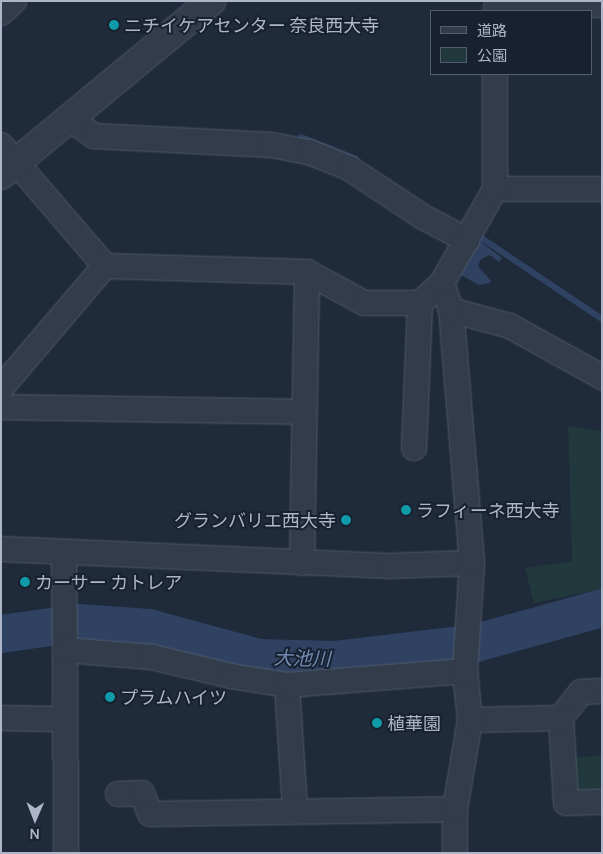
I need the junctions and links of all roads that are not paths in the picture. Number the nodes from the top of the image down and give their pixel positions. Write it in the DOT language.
graph roads {
  1 [pos="14,1"];
  2 [pos="212,1"];
  3 [pos="602,5"];
  4 [pos="495,7"];
  5 [pos="1,12"];
  6 [pos="495,75"];
  7 [pos="69,118"];
  8 [pos="6,161"];
  9 [pos="495,189"];
  10 [pos="602,189"];
  11 [pos="470,234"];
  12 [pos="105,266"];
  13 [pos="307,272"];
  14 [pos="442,283"];
  15 [pos="420,303"];
  16 [pos="451,310"];
  17 [pos="602,377"];
  18 [pos="1,388"];
  19 [pos="1,407"];
  20 [pos="304,412"];
  21 [pos="414,448"];
  22 [pos="1,548"];
  23 [pos="64,552"];
  24 [pos="302,563"];
  25 [pos="472,563"];
  26 [pos="65,650"];
  27 [pos="465,666"];
  28 [pos="288,685"];
  29 [pos="602,692"];
  30 [pos="1,718"];
  31 [pos="561,718"];
  32 [pos="63,719"];
  33 [pos="470,720"];
  34 [pos="118,794"];
  35 [pos="602,802"];
  36 [pos="295,810"];
  37 [pos="455,810"];
  38 [pos="66,853"];
  39 [pos="456,853"];
  1 -- 5 [label="street"];
  2 -- 7 [label="street"];
  3 -- 4 [label="street"];
  6 -- 9 [label="street"];
  7 -- 8 [label="street"];
  7 -- 11 [label="street"];
  8 -- 12 [label="street"];
  9 -- 10 [label="street"];
  9 -- 11 [label="street"];
  11 -- 14 [label="street"];
  12 -- 13 [label="street"];
  12 -- 18 [label="street"];
  13 -- 15 [label="street"];
  13 -- 20 [label="street"];
  14 -- 15 [label="street"];
  14 -- 16 [label="street"];
  15 -- 21 [label="street"];
  16 -- 17 [label="street"];
  16 -- 25 [label="street"];
  19 -- 20 [label="street"];
  20 -- 24 [label="street"];
  22 -- 23 [label="street"];
  23 -- 24 [label="street"];
  23 -- 26 [label="street"];
  24 -- 25 [label="street"];
  25 -- 27 [label="street"];
  26 -- 28 [label="street"];
  26 -- 32 [label="street"];
  27 -- 28 [label="street"];
  27 -- 33 [label="street"];
  28 -- 36 [label="street"];
  29 -- 31 [label="street"];
  30 -- 32 [label="street"];
  31 -- 33 [label="street"];
  31 -- 35 [label="street"];
  32 -- 38 [label="street"];
  33 -- 37 [label="street"];
  34 -- 36 [label="street"];
  36 -- 37 [label="street"];
  37 -- 39 [label="street"];
}
